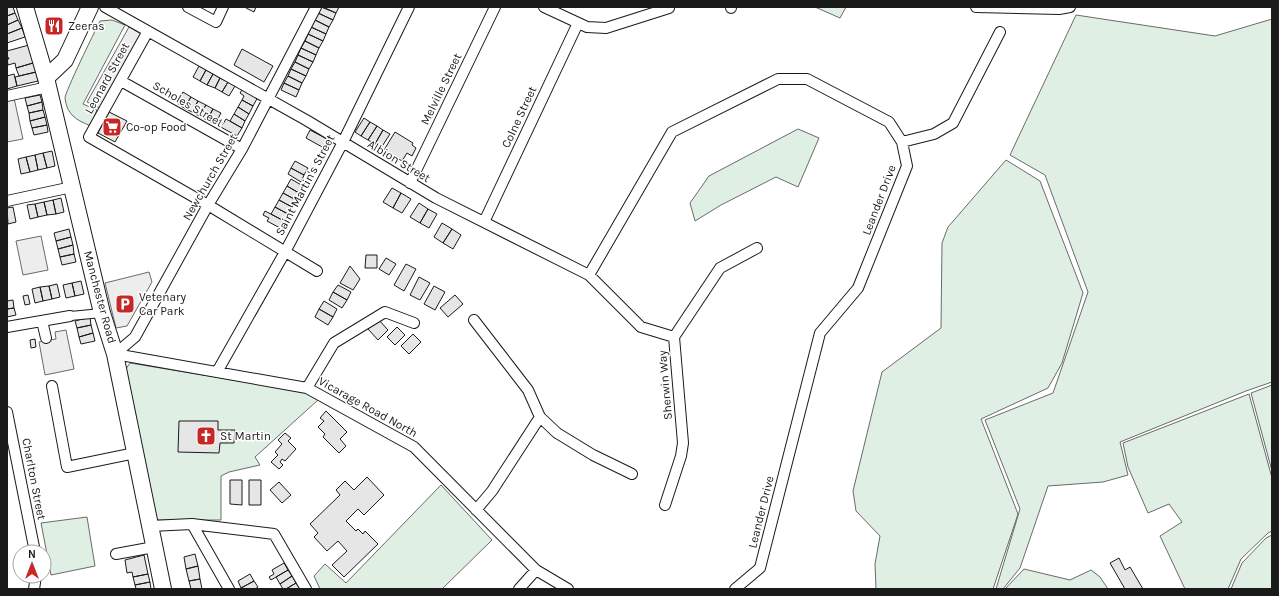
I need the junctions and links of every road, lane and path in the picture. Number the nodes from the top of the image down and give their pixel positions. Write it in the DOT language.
graph roads {
  1 [pos="25,7"];
  2 [pos="90,7"];
  3 [pos="105,7"];
  4 [pos="188,7"];
  5 [pos="223,7"];
  6 [pos="316,7"];
  7 [pos="409,7"];
  8 [pos="495,7"];
  9 [pos="544,7"];
  10 [pos="976,7"];
  11 [pos="1070,7"];
  12 [pos="669,8"];
  13 [pos="578,23"];
  14 [pos="148,31"];
  15 [pos="1000,32"];
  16 [pos="121,81"];
  17 [pos="47,83"];
  18 [pos="7,96"];
  19 [pos="268,99"];
  20 [pos="343,142"];
  21 [pos="902,142"];
  22 [pos="242,149"];
  23 [pos="410,183"];
  24 [pos="72,187"];
  25 [pos="7,201"];
  26 [pos="208,206"];
  27 [pos="484,222"];
  28 [pos="756,248"];
  29 [pos="285,252"];
  30 [pos="317,271"];
  31 [pos="589,275"];
  32 [pos="102,313"];
  33 [pos="70,316"];
  34 [pos="474,320"];
  35 [pos="42,321"];
  36 [pos="414,323"];
  37 [pos="7,327"];
  38 [pos="674,337"];
  39 [pos="46,338"];
  40 [pos="115,354"];
  41 [pos="217,372"];
  42 [pos="52,386"];
  43 [pos="307,388"];
  44 [pos="7,412"];
  45 [pos="540,417"];
  46 [pos="136,453"];
  47 [pos="632,474"];
  48 [pos="665,505"];
  49 [pos="476,510"];
  50 [pos="192,524"];
  51 [pos="150,526"];
  52 [pos="33,544"];
  53 [pos="154,547"];
  54 [pos="116,554"];
  55 [pos="536,570"];
  56 [pos="163,589"];
  57 [pos="229,589"];
  58 [pos="306,589"];
  59 [pos="520,589"];
  60 [pos="568,589"];
  61 [pos="735,589"];
  1 -- 17 [label="main road, Manchester Road"];
  2 -- 17 [label="main road"];
  3 -- 14 [label="street, Albion Street"];
  4 -- 5 [label="street"];
  6 -- 19 [label="street, Newchurch Street"];
  7 -- 20 [label="street, Saint Martin's Street"];
  8 -- 23 [label="street, Melville Street"];
  9 -- 13 [label="street"];
  10 -- 11 [label="street"];
  12 -- 13 [label="street"];
  13 -- 27 [label="street, Colne Street"];
  14 -- 16 [label="street, Leonard Street"];
  14 -- 19 [label="street, Albion Street"];
  15 -- 21 [label="street"];
  16 -- 22 [label="street, Scholes Street"];
  16 -- 26 [label="street, Leonard Street"];
  17 -- 18 [label="street"];
  17 -- 24 [label="main road, Manchester Road"];
  19 -- 20 [label="street, Albion Street"];
  19 -- 22 [label="street, Newchurch Street"];
  20 -- 23 [label="street, Albion Street"];
  20 -- 29 [label="street, Saint Martin's Street"];
  21 -- 31 [label="street, Leander Drive"];
  21 -- 61 [label="street, Leander Drive"];
  22 -- 26 [label="street, Newchurch Street"];
  23 -- 27 [label="street, Albion Street"];
  24 -- 25 [label="street"];
  24 -- 32 [label="main road, Manchester Road"];
  26 -- 29 [label="street"];
  26 -- 40 [label="street, Newchurch Street"];
  27 -- 31 [label="street, Albion Street"];
  28 -- 38 [label="street, Sherwin Way"];
  29 -- 30 [label="street"];
  29 -- 41 [label="street, Saint Martin's Street"];
  31 -- 38 [label="street, Albion Street"];
  32 -- 33 [label="street"];
  32 -- 40 [label="main road, Manchester Road"];
  33 -- 35 [label="street"];
  34 -- 45 [label="street"];
  35 -- 37 [label="street"];
  35 -- 39 [label="street"];
  36 -- 43 [label="street"];
  38 -- 48 [label="street, Sherwin Way"];
  40 -- 41 [label="street, Vicarage Road North"];
  40 -- 46 [label="main road, Manchester Road"];
  41 -- 43 [label="street, Vicarage Road North"];
  42 -- 46 [label="street"];
  43 -- 49 [label="street, Vicarage Road North"];
  44 -- 52 [label="street, Charlton Street"];
  45 -- 47 [label="street"];
  45 -- 49 [label="street"];
  46 -- 51 [label="main road, Manchester Road"];
  49 -- 55 [label="street, Vicarage Road North"];
  50 -- 51 [label="street"];
  50 -- 57 [label="street"];
  50 -- 58 [label="street"];
  51 -- 53 [label="main road, Manchester Road"];
  53 -- 54 [label="street"];
  53 -- 56 [label="main road, Manchester Road"];
  55 -- 59 [label="street"];
  55 -- 60 [label="street"];
}
